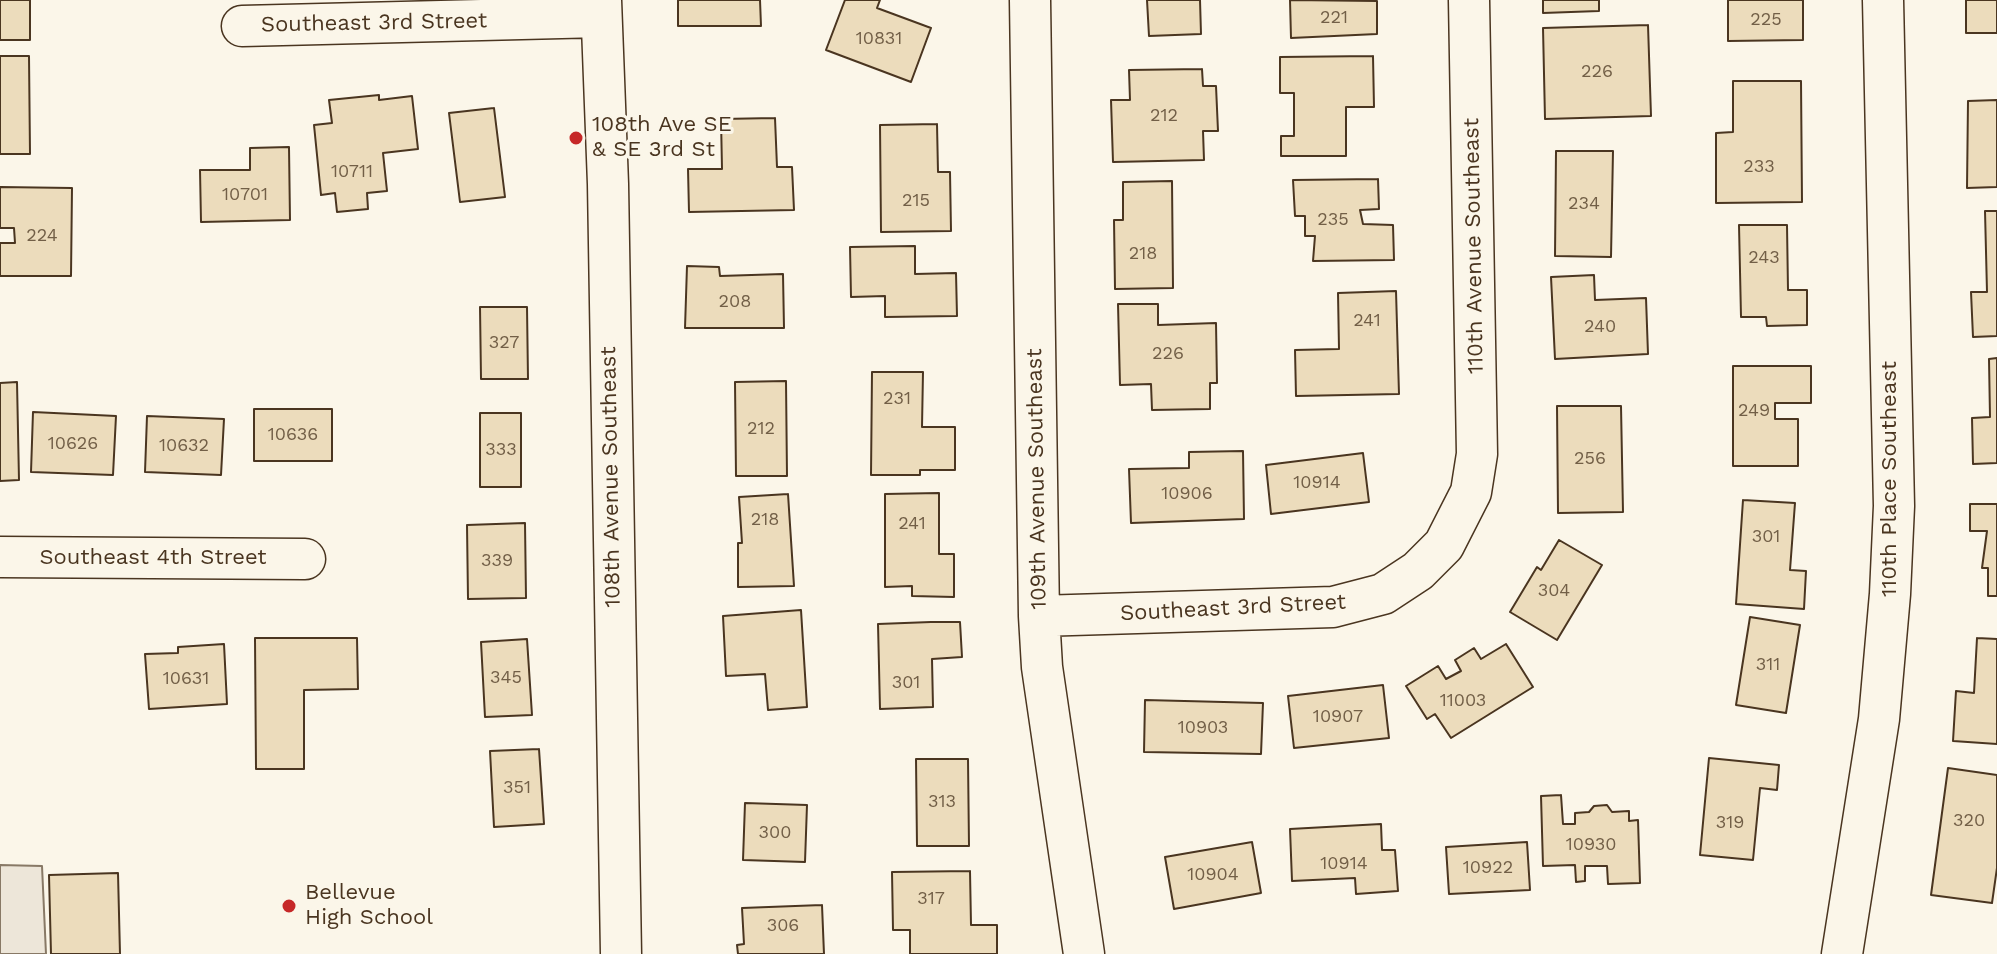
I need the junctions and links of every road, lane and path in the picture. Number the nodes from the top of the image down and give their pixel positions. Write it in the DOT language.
graph roads {
  1 [pos="1030,0"];
  2 [pos="1469,0"];
  3 [pos="1883,0"];
  4 [pos="601,9"];
  5 [pos="242,26"];
  6 [pos="1471,492"];
  7 [pos="0,557"];
  8 [pos="305,559"];
  9 [pos="1039,616"];
  10 [pos="621,954"];
  11 [pos="1084,954"];
  12 [pos="1842,954"];
  1 -- 9 [label="street, 109th Avenue Southeast"];
  2 -- 6 [label="street, 110th Avenue Southeast"];
  3 -- 12 [label="street, 110th Place Southeast"];
  4 -- 5 [label="street, Southeast 3rd Street"];
  4 -- 10 [label="street, 108th Avenue Southeast"];
  6 -- 9 [label="street, Southeast 3rd Street"];
  7 -- 8 [label="street, Southeast 4th Street"];
  9 -- 11 [label="street, 109th Avenue Southeast"];
}
